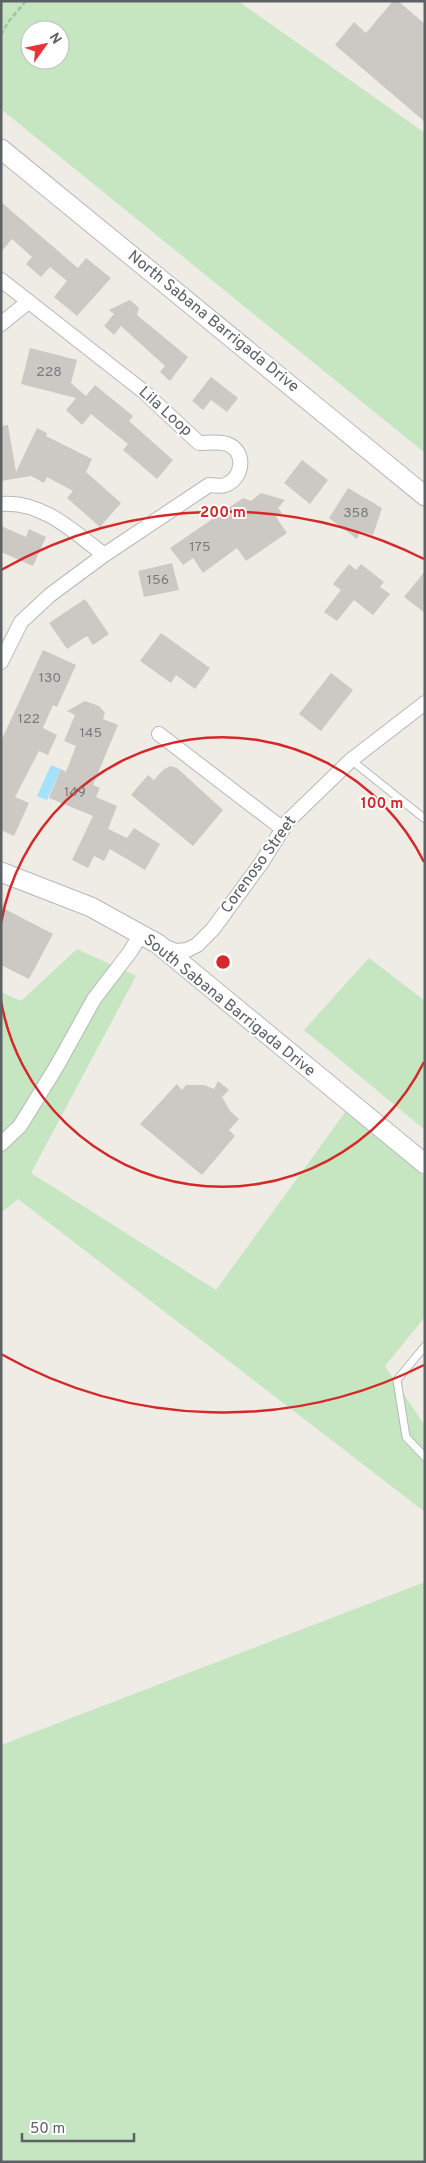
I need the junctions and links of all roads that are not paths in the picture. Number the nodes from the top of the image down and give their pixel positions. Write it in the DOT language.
graph roads {
  1 [pos="1,149"];
  2 [pos="1,280"];
  3 [pos="28,302"];
  4 [pos="1,324"];
  5 [pos="425,496"];
  6 [pos="1,504"];
  7 [pos="104,555"];
  8 [pos="1,662"];
  9 [pos="425,703"];
  10 [pos="159,734"];
  11 [pos="351,760"];
  12 [pos="425,819"];
  13 [pos="283,829"];
  14 [pos="1,872"];
  15 [pos="141,934"];
  16 [pos="158,944"];
  17 [pos="1,1144"];
  18 [pos="425,1164"];
  19 [pos="425,1346"];
  20 [pos="425,1457"];
  1 -- 5 [label="main road, North Sabana Barrigada Drive"];
  2 -- 3 [label="street, Lila Loop"];
  3 -- 4 [label="street"];
  3 -- 7 [label="street, Lila Loop"];
  6 -- 7 [label="street"];
  7 -- 8 [label="street, Lila Loop"];
  9 -- 11 [label="street, Corenoso Street"];
  10 -- 13 [label="street"];
  11 -- 12 [label="lane"];
  11 -- 13 [label="street, Corenoso Street"];
  13 -- 16 [label="street, Corenoso Street"];
  14 -- 15 [label="main road, South Sabana Barrigada Drive"];
  15 -- 16 [label="main road, South Sabana Barrigada Drive"];
  15 -- 17 [label="street"];
  16 -- 18 [label="main road, South Sabana Barrigada Drive"];
  19 -- 20 [label="lane"];
}
